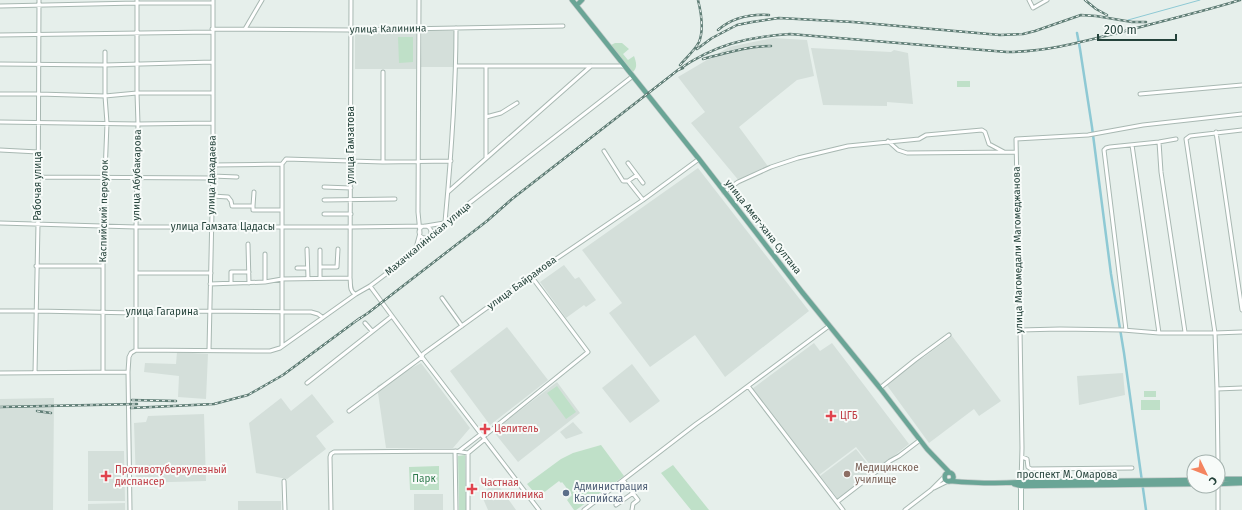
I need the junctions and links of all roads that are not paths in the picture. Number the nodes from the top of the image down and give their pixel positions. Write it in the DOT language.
graph roads {
  1 [pos="39,0"];
  2 [pos="262,0"];
  3 [pos="351,0"];
  4 [pos="418,0"];
  5 [pos="572,0"];
  6 [pos="582,0"];
  7 [pos="1029,0"];
  8 [pos="1047,0"];
  9 [pos="137,1"];
  10 [pos="212,1"];
  11 [pos="577,5"];
  12 [pos="0,6"];
  13 [pos="39,6"];
  14 [pos="563,26"];
  15 [pos="456,28"];
  16 [pos="245,29"];
  17 [pos="418,29"];
  18 [pos="351,30"];
  19 [pos="212,31"];
  20 [pos="137,34"];
  21 [pos="0,35"];
  22 [pos="39,36"];
  23 [pos="105,52"];
  24 [pos="213,62"];
  25 [pos="0,64"];
  26 [pos="137,64"];
  27 [pos="38,65"];
  28 [pos="105,65"];
  29 [pos="456,66"];
  30 [pos="486,66"];
  31 [pos="591,66"];
  32 [pos="624,66"];
  33 [pos="383,72"];
  34 [pos="633,76"];
  35 [pos="1242,85"];
  36 [pos="137,93"];
  37 [pos="213,93"];
  38 [pos="0,94"];
  39 [pos="39,94"];
  40 [pos="1140,94"];
  41 [pos="105,96"];
  42 [pos="517,103"];
  43 [pos="1242,114"];
  44 [pos="486,117"];
  45 [pos="0,122"];
  46 [pos="39,123"];
  47 [pos="107,123"];
  48 [pos="213,123"];
  49 [pos="138,124"];
  50 [pos="1242,130"];
  51 [pos="1216,132"];
  52 [pos="1176,139"];
  53 [pos="888,141"];
  54 [pos="1159,142"];
  55 [pos="1132,145"];
  56 [pos="0,150"];
  57 [pos="604,151"];
  58 [pos="38,152"];
  59 [pos="1004,152"];
  60 [pos="1016,152"];
  61 [pos="486,158"];
  62 [pos="699,159"];
  63 [pos="351,161"];
  64 [pos="451,161"];
  65 [pos="383,162"];
  66 [pos="418,162"];
  67 [pos="628,163"];
  68 [pos="282,164"];
  69 [pos="213,165"];
  70 [pos="637,175"];
  71 [pos="38,177"];
  72 [pos="137,177"];
  73 [pos="212,177"];
  74 [pos="237,177"];
  75 [pos="105,178"];
  76 [pos="628,182"];
  77 [pos="643,183"];
  78 [pos="324,187"];
  79 [pos="351,188"];
  80 [pos="254,192"];
  81 [pos="448,192"];
  82 [pos="724,192"];
  83 [pos="212,196"];
  84 [pos="395,199"];
  85 [pos="324,200"];
  86 [pos="351,200"];
  87 [pos="643,200"];
  88 [pos="253,206"];
  89 [pos="282,210"];
  90 [pos="324,214"];
  91 [pos="351,214"];
  92 [pos="445,222"];
  93 [pos="0,223"];
  94 [pos="38,224"];
  95 [pos="103,226"];
  96 [pos="212,226"];
  97 [pos="419,226"];
  98 [pos="426,226"];
  99 [pos="136,227"];
  100 [pos="282,227"];
  101 [pos="351,228"];
  102 [pos="420,233"];
  103 [pos="430,236"];
  104 [pos="248,244"];
  105 [pos="308,249"];
  106 [pos="338,249"];
  107 [pos="320,250"];
  108 [pos="415,252"];
  109 [pos="265,254"];
  110 [pos="36,266"];
  111 [pos="103,266"];
  112 [pos="320,267"];
  113 [pos="297,268"];
  114 [pos="307,268"];
  115 [pos="248,272"];
  116 [pos="136,273"];
  117 [pos="211,273"];
  118 [pos="531,276"];
  119 [pos="308,278"];
  120 [pos="320,278"];
  121 [pos="350,278"];
  122 [pos="282,279"];
  123 [pos="249,282"];
  124 [pos="265,282"];
  125 [pos="231,283"];
  126 [pos="210,284"];
  127 [pos="370,286"];
  128 [pos="356,294"];
  129 [pos="442,298"];
  130 [pos="1242,310"];
  131 [pos="0,311"];
  132 [pos="36,311"];
  133 [pos="210,311"];
  134 [pos="103,312"];
  135 [pos="282,312"];
  136 [pos="136,313"];
  137 [pos="392,316"];
  138 [pos="322,317"];
  139 [pos="365,322"];
  140 [pos="462,326"];
  141 [pos="829,326"];
  142 [pos="1020,330"];
  143 [pos="1125,330"];
  144 [pos="372,331"];
  145 [pos="1159,332"];
  146 [pos="1185,332"];
  147 [pos="1242,332"];
  148 [pos="1215,333"];
  149 [pos="949,335"];
  150 [pos="282,346"];
  151 [pos="136,350"];
  152 [pos="209,350"];
  153 [pos="422,357"];
  154 [pos="103,371"];
  155 [pos="35,372"];
  156 [pos="128,372"];
  157 [pos="0,373"];
  158 [pos="307,383"];
  159 [pos="748,386"];
  160 [pos="880,388"];
  161 [pos="1242,388"];
  162 [pos="1217,389"];
  163 [pos="349,411"];
  164 [pos="483,436"];
  165 [pos="920,440"];
  166 [pos="457,451"];
  167 [pos="468,453"];
  168 [pos="1218,454"];
  169 [pos="1022,457"];
  170 [pos="1132,468"];
  171 [pos="948,475"];
  172 [pos="1226,479"];
  173 [pos="1242,479"];
  174 [pos="623,480"];
  175 [pos="1186,480"];
  176 [pos="284,481"];
  177 [pos="949,481"];
  178 [pos="965,482"];
  179 [pos="1145,482"];
  180 [pos="1242,483"];
  181 [pos="1021,484"];
  182 [pos="1186,484"];
  183 [pos="1226,484"];
  184 [pos="931,490"];
  185 [pos="633,492"];
  186 [pos="1218,494"];
  187 [pos="837,502"];
  188 [pos="616,505"];
  189 [pos="130,510"];
  190 [pos="285,510"];
  191 [pos="331,510"];
  192 [pos="456,510"];
  193 [pos="468,510"];
  194 [pos="540,510"];
  195 [pos="584,510"];
  196 [pos="632,510"];
  197 [pos="843,510"];
  198 [pos="905,510"];
  199 [pos="1021,510"];
  200 [pos="1218,510"];
  1 -- 13 [label="street, Рабочая улица"];
  2 -- 16 [label="street"];
  3 -- 18 [label="street, улица Гамзатова"];
  4 -- 17 [label="street"];
  5 -- 11 [label="main road, улица Амет-хана Султана"];
  6 -- 11 [label="main road"];
  7 -- 8 [label="street"];
  9 -- 10 [label="street"];
  9 -- 13 [label="street"];
  9 -- 20 [label="street, улица Абубакарова"];
  10 -- 19 [label="street, улица Дахадаева"];
  11 -- 32 [label="main road, улица Амет-хана Султана"];
  12 -- 13 [label="street"];
  13 -- 22 [label="street, Рабочая улица"];
  14 -- 15 [label="street, улица Калинина"];
  15 -- 17 [label="street, улица Калинина"];
  15 -- 29 [label="street"];
  16 -- 18 [label="street, улица Калинина"];
  16 -- 19 [label="street, улица Калинина"];
  17 -- 18 [label="street, улица Калинина"];
  17 -- 66 [label="street"];
  18 -- 63 [label="street, улица Гамзатова"];
  19 -- 20 [label="street, улица Калинина"];
  19 -- 24 [label="street, улица Дахадаева"];
  20 -- 22 [label="street, улица Калинина"];
  20 -- 26 [label="street, улица Абубакарова"];
  21 -- 22 [label="street, улица Калинина"];
  22 -- 27 [label="street, Рабочая улица"];
  23 -- 28 [label="street, Каспийский переулок"];
  24 -- 26 [label="street"];
  24 -- 37 [label="street, улица Дахадаева"];
  25 -- 27 [label="street"];
  26 -- 28 [label="street"];
  26 -- 36 [label="street, улица Абубакарова"];
  27 -- 28 [label="street"];
  27 -- 39 [label="street, Рабочая улица"];
  28 -- 41 [label="street, Каспийский переулок"];
  29 -- 30 [label="street"];
  29 -- 64 [label="street"];
  30 -- 31 [label="street"];
  30 -- 44 [label="street"];
  31 -- 32 [label="street"];
  31 -- 61 [label="street"];
  32 -- 34 [label="main road, улица Амет-хана Султана"];
  33 -- 65 [label="street"];
  34 -- 62 [label="main road, улица Амет-хана Султана"];
  34 -- 92 [label="street, Махачкалинская улица"];
  35 -- 40 [label="street"];
  36 -- 37 [label="street"];
  36 -- 41 [label="street"];
  36 -- 49 [label="street, улица Абубакарова"];
  37 -- 48 [label="street, улица Дахадаева"];
  38 -- 39 [label="street"];
  39 -- 41 [label="street"];
  39 -- 46 [label="street, Рабочая улица"];
  41 -- 47 [label="street, Каспийский переулок"];
  42 -- 44 [label="street"];
  43 -- 60 [label="street"];
  44 -- 61 [label="street"];
  45 -- 46 [label="street"];
  46 -- 47 [label="street"];
  46 -- 58 [label="street, Рабочая улица"];
  47 -- 49 [label="street"];
  47 -- 75 [label="street, Каспийский переулок"];
  48 -- 49 [label="street"];
  48 -- 69 [label="street, улица Дахадаева"];
  49 -- 72 [label="street, улица Абубакарова"];
  50 -- 51 [label="street"];
  51 -- 130 [label="street"];
  51 -- 148 [label="street"];
  52 -- 54 [label="street"];
  53 -- 59 [label="street, улица Магомедали Магомеджановa"];
  53 -- 59 [label="street"];
  53 -- 82 [label="street"];
  54 -- 55 [label="street"];
  54 -- 146 [label="street"];
  55 -- 143 [label="street"];
  55 -- 145 [label="street"];
  56 -- 58 [label="street"];
  57 -- 76 [label="street"];
  58 -- 71 [label="street, Рабочая улица"];
  59 -- 60 [label="street, улица Магомедали Магомеджановa"];
  60 -- 142 [label="street, улица Магомедали Магомеджановa"];
  61 -- 81 [label="street"];
  62 -- 82 [label="main road, улица Амет-хана Султана"];
  62 -- 87 [label="street, улица Байрамова"];
  63 -- 65 [label="street"];
  63 -- 68 [label="street"];
  63 -- 79 [label="street, улица Гамзатова"];
  64 -- 66 [label="street"];
  64 -- 81 [label="street"];
  65 -- 66 [label="street"];
  66 -- 97 [label="street"];
  67 -- 70 [label="street"];
  68 -- 69 [label="street"];
  68 -- 89 [label="street"];
  69 -- 73 [label="street, улица Дахадаева"];
  70 -- 76 [label="street"];
  70 -- 77 [label="street"];
  71 -- 75 [label="street"];
  71 -- 94 [label="street, Рабочая улица"];
  72 -- 73 [label="street"];
  72 -- 75 [label="street"];
  72 -- 99 [label="street, улица Абубакарова"];
  73 -- 74 [label="street"];
  73 -- 83 [label="street, улица Дахадаева"];
  75 -- 95 [label="street, Каспийский переулок"];
  76 -- 87 [label="street"];
  78 -- 79 [label="street"];
  79 -- 86 [label="street, улица Гамзатова"];
  80 -- 88 [label="street"];
  81 -- 92 [label="street"];
  82 -- 141 [label="main road, улица Амет-хана Султана"];
  83 -- 88 [label="street"];
  83 -- 96 [label="street, улица Дахадаева"];
  84 -- 86 [label="street"];
  85 -- 86 [label="street"];
  86 -- 91 [label="street, улица Гамзатова"];
  87 -- 118 [label="street, улица Байрамова"];
  88 -- 89 [label="street"];
  89 -- 100 [label="street"];
  90 -- 91 [label="street"];
  91 -- 101 [label="street, улица Гамзатова"];
  92 -- 98 [label="street, улица Гамзата Цадасы"];
  92 -- 103 [label="street, Махачкалинская улица"];
  93 -- 94 [label="street, улица Гамзата Цадасы"];
  94 -- 95 [label="street, улица Гамзата Цадасы"];
  94 -- 110 [label="street, Рабочая улица"];
  95 -- 99 [label="street, улица Гамзата Цадасы"];
  95 -- 111 [label="street, Каспийский переулок"];
  96 -- 99 [label="street, улица Гамзата Цадасы"];
  96 -- 100 [label="street, улица Гамзата Цадасы"];
  96 -- 117 [label="street, улица Дахадаева"];
  97 -- 98 [label="street, улица Гамзата Цадасы"];
  97 -- 101 [label="street, улица Гамзата Цадасы"];
  97 -- 102 [label="street"];
  98 -- 102 [label="street"];
  98 -- 103 [label="street"];
  99 -- 116 [label="street, улица Абубакарова"];
  100 -- 101 [label="street, улица Гамзата Цадасы"];
  100 -- 122 [label="street"];
  101 -- 121 [label="street, улица Гамзатова"];
  102 -- 103 [label="street"];
  102 -- 108 [label="street"];
  103 -- 108 [label="street, Махачкалинская улица"];
  104 -- 115 [label="street"];
  105 -- 114 [label="street"];
  106 -- 112 [label="street"];
  107 -- 112 [label="street"];
  108 -- 127 [label="street, Махачкалинская улица"];
  109 -- 124 [label="street"];
  110 -- 111 [label="street"];
  110 -- 132 [label="street, Рабочая улица"];
  111 -- 134 [label="street, Каспийский переулок"];
  112 -- 120 [label="street"];
  113 -- 114 [label="street"];
  114 -- 119 [label="street"];
  115 -- 123 [label="street"];
  115 -- 125 [label="street"];
  116 -- 117 [label="street"];
  116 -- 136 [label="street, улица Абубакарова"];
  117 -- 126 [label="street, улица Дахадаева"];
  118 -- 140 [label="street, улица Байрамова"];
  118 -- 164 [label="street"];
  119 -- 120 [label="street"];
  119 -- 122 [label="street"];
  120 -- 121 [label="street"];
  121 -- 128 [label="street, улица Гамзатова"];
  122 -- 124 [label="street"];
  122 -- 135 [label="street"];
  123 -- 124 [label="street"];
  123 -- 125 [label="street"];
  125 -- 126 [label="street"];
  126 -- 133 [label="street, улица Дахадаева"];
  127 -- 128 [label="street, Махачкалинская улица"];
  127 -- 137 [label="street"];
  128 -- 138 [label="street, Махачкалинская улица"];
  129 -- 140 [label="street"];
  131 -- 132 [label="street, улица Гагарина"];
  132 -- 134 [label="street, улица Гагарина"];
  132 -- 155 [label="street, Рабочая улица"];
  133 -- 135 [label="street, улица Гагарина"];
  133 -- 136 [label="street, улица Гагарина"];
  133 -- 152 [label="street, улица Дахадаева"];
  134 -- 136 [label="street, улица Гагарина"];
  134 -- 154 [label="street, Каспийский переулок"];
  135 -- 138 [label="street, улица Гагарина"];
  135 -- 150 [label="street"];
  136 -- 151 [label="street, улица Абубакарова"];
  137 -- 144 [label="street"];
  137 -- 153 [label="street"];
  138 -- 150 [label="street, Махачкалинская улица"];
  139 -- 144 [label="street"];
  140 -- 153 [label="street, улица Байрамова"];
  141 -- 159 [label="street"];
  141 -- 160 [label="main road, улица Амет-хана Султана"];
  142 -- 143 [label="street"];
  142 -- 169 [label="street, улица Магомедали Магомеджановa"];
  143 -- 145 [label="street"];
  144 -- 158 [label="street"];
  145 -- 146 [label="street"];
  146 -- 148 [label="street"];
  147 -- 148 [label="street"];
  148 -- 162 [label="street"];
  149 -- 160 [label="street"];
  150 -- 152 [label="street, Махачкалинская улица"];
  151 -- 152 [label="street, Махачкалинская улица"];
  151 -- 156 [label="street"];
  153 -- 163 [label="street, улица Байрамова"];
  153 -- 164 [label="street"];
  154 -- 155 [label="street"];
  154 -- 156 [label="street"];
  155 -- 157 [label="street"];
  156 -- 189 [label="street"];
  159 -- 174 [label="street"];
  159 -- 187 [label="street"];
  160 -- 165 [label="main road, улица Амет-хана Султана"];
  161 -- 162 [label="street"];
  162 -- 168 [label="street"];
  164 -- 166 [label="street"];
  164 -- 167 [label="street"];
  164 -- 194 [label="street"];
  165 -- 171 [label="main road, улица Амет-хана Султана"];
  165 -- 187 [label="street"];
  166 -- 167 [label="street"];
  166 -- 191 [label="street"];
  166 -- 192 [label="street"];
  167 -- 193 [label="street"];
  169 -- 170 [label="street"];
  169 -- 181 [label="street, улица Магомедали Магомеджановa"];
  171 -- 177 [label="main road"];
  171 -- 177 [label="main road"];
  171 -- 178 [label="main road"];
  171 -- 184 [label="street"];
  172 -- 173 [label="main road"];
  174 -- 185 [label="street"];
  174 -- 195 [label="street"];
  175 -- 179 [label="main road, проспект М. Омарова"];
  176 -- 190 [label="street"];
  177 -- 178 [label="main road, проспект М. Омарова"];
  177 -- 184 [label="street"];
  178 -- 181 [label="main road, проспект М. Омарова"];
  179 -- 181 [label="main road, проспект М. Омарова"];
  179 -- 182 [label="main road, проспект М. Омарова"];
  180 -- 183 [label="main road"];
  181 -- 199 [label="main road"];
  184 -- 198 [label="street"];
  185 -- 188 [label="street"];
  185 -- 196 [label="street"];
  186 -- 200 [label="street"];
  187 -- 197 [label="street"];
}
